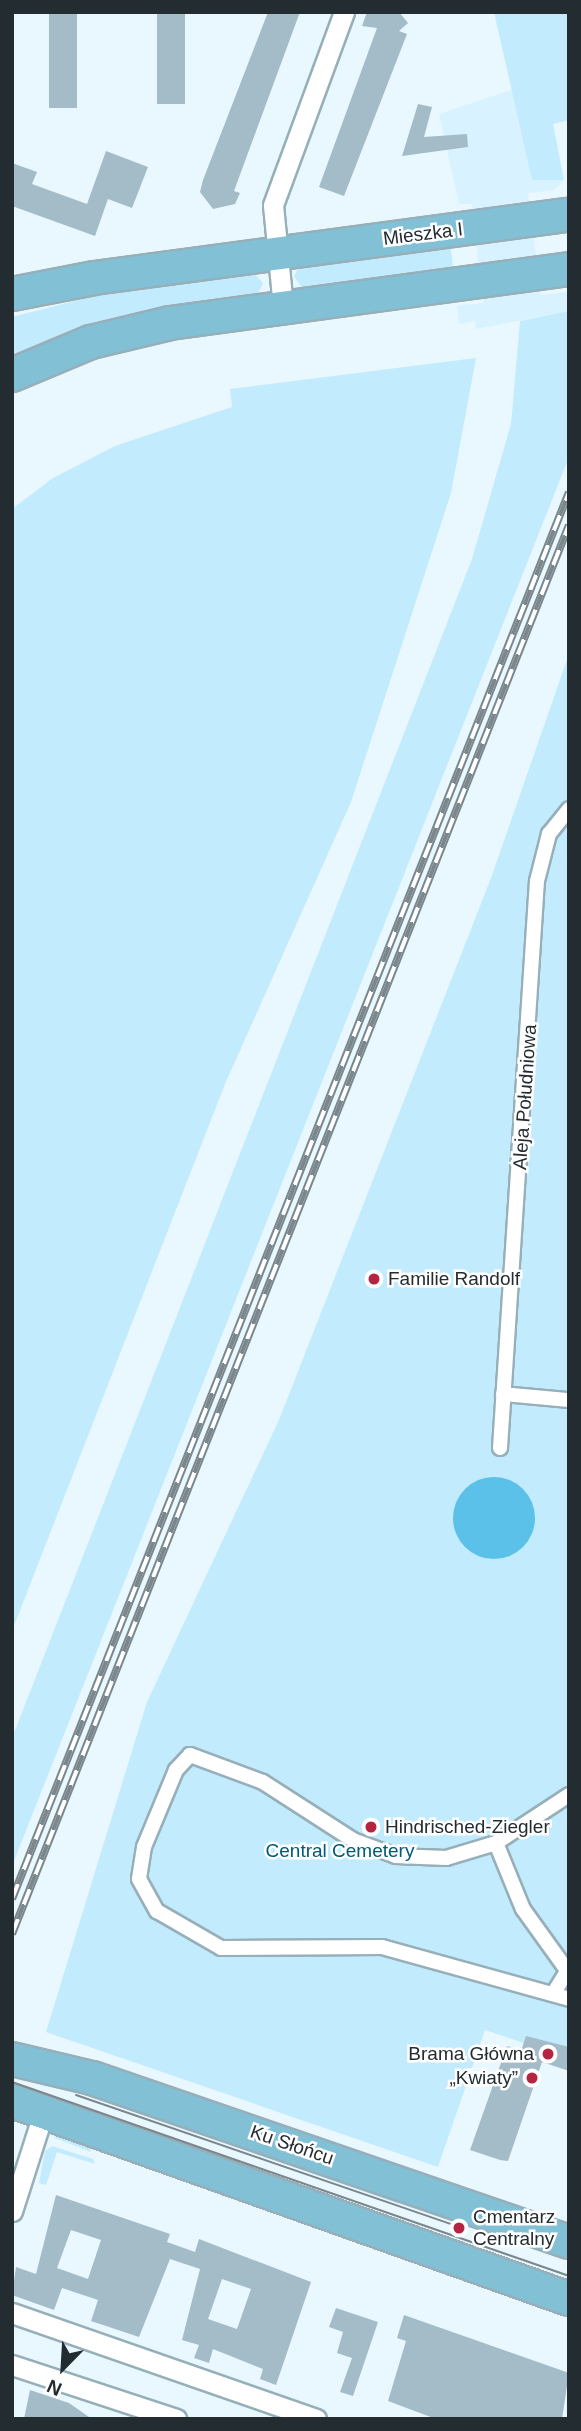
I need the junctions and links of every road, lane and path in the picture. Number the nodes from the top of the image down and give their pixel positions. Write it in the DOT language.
graph roads {
  1 [pos="344,12"];
  2 [pos="563,216"];
  3 [pos="276,253"];
  4 [pos="566,270"];
  5 [pos="12,294"];
  6 [pos="283,307"];
  7 [pos="12,375"];
  8 [pos="569,809"];
  9 [pos="503,1394"];
  10 [pos="568,1396"];
  11 [pos="500,1448"];
  12 [pos="569,1795"];
  13 [pos="496,1843"];
  14 [pos="568,1970"];
  15 [pos="552,1994"];
  16 [pos="569,1999"];
  17 [pos="12,2059"];
  18 [pos="12,2101"];
  19 [pos="43,2114"];
  20 [pos="12,2211"];
  21 [pos="569,2242"];
  22 [pos="569,2299"];
  23 [pos="12,2313"];
  24 [pos="12,2365"];
  25 [pos="176,2419"];
  26 [pos="316,2419"];
  1 -- 3 [label="street"];
  2 -- 3 [label="main road, Mieszka I"];
  3 -- 5 [label="main road, Mieszka I"];
  3 -- 6 [label="street"];
  4 -- 6 [label="main road"];
  6 -- 7 [label="main road"];
  8 -- 9 [label="street, Aleja Południowa"];
  9 -- 10 [label="street"];
  9 -- 11 [label="street, Aleja Południowa"];
  12 -- 13 [label="street"];
  13 -- 14 [label="street"];
  13 -- 15 [label="street"];
  14 -- 15 [label="street"];
  15 -- 16 [label="street"];
  17 -- 21 [label="main road, Ku Słońcu"];
  18 -- 19 [label="main road"];
  19 -- 20 [label="street"];
  19 -- 22 [label="main road"];
  23 -- 26 [label="street"];
  24 -- 25 [label="street"];
}
